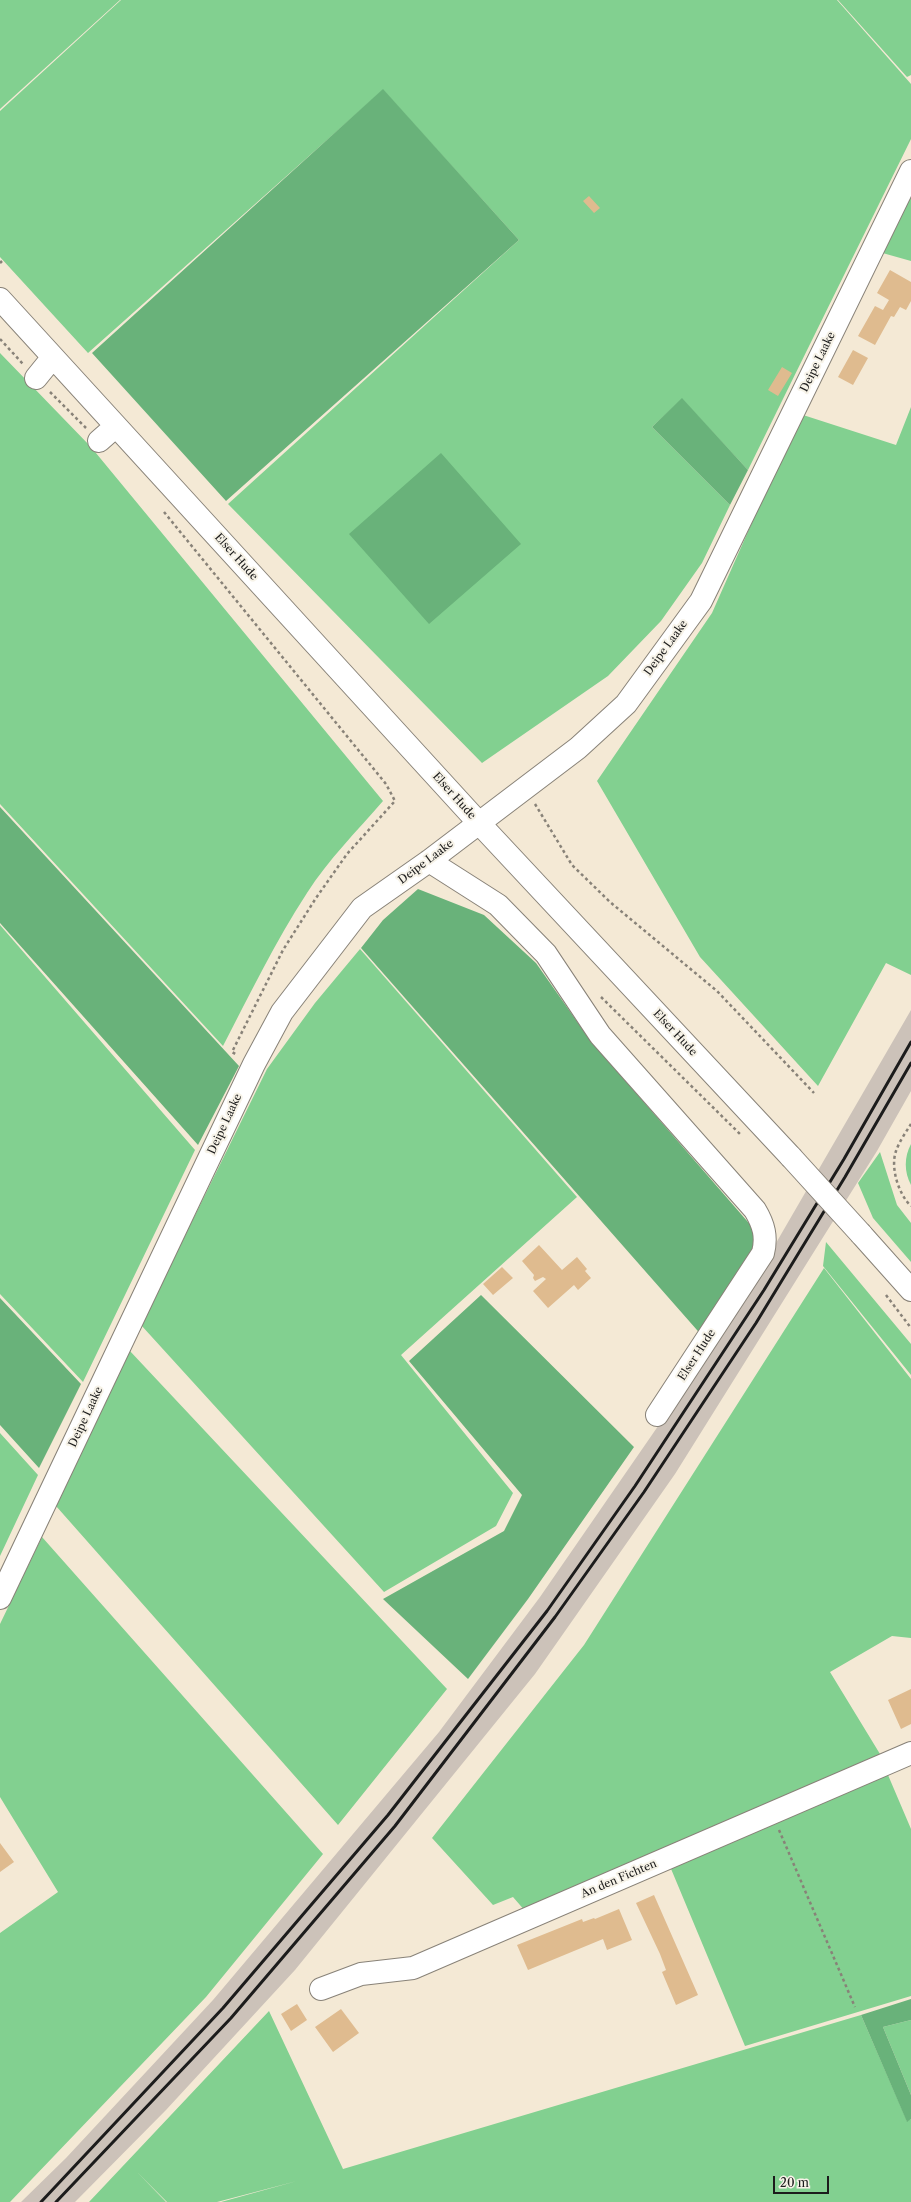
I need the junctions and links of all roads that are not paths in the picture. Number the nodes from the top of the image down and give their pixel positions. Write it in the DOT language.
graph roads {
  1 [pos="911,171"];
  2 [pos="0,299"];
  3 [pos="53,357"];
  4 [pos="36,378"];
  5 [pos="116,426"];
  6 [pos="99,441"];
  7 [pos="478,822"];
  8 [pos="429,861"];
  9 [pos="911,1290"];
  10 [pos="657,1415"];
  11 [pos="0,1598"];
  12 [pos="911,1753"];
  13 [pos="321,1989"];
  1 -- 7 [label="street, Deipe Laake"];
  2 -- 3 [label="street, Elser Hude"];
  3 -- 4 [label="street"];
  3 -- 5 [label="street, Elser Hude"];
  5 -- 6 [label="street"];
  5 -- 7 [label="street, Elser Hude"];
  7 -- 8 [label="street, Deipe Laake"];
  7 -- 9 [label="street, Elser Hude, bridge"];
  8 -- 10 [label="street, Elser Hude"];
  8 -- 11 [label="street, Deipe Laake"];
  12 -- 13 [label="street, An den Fichten"];
}
